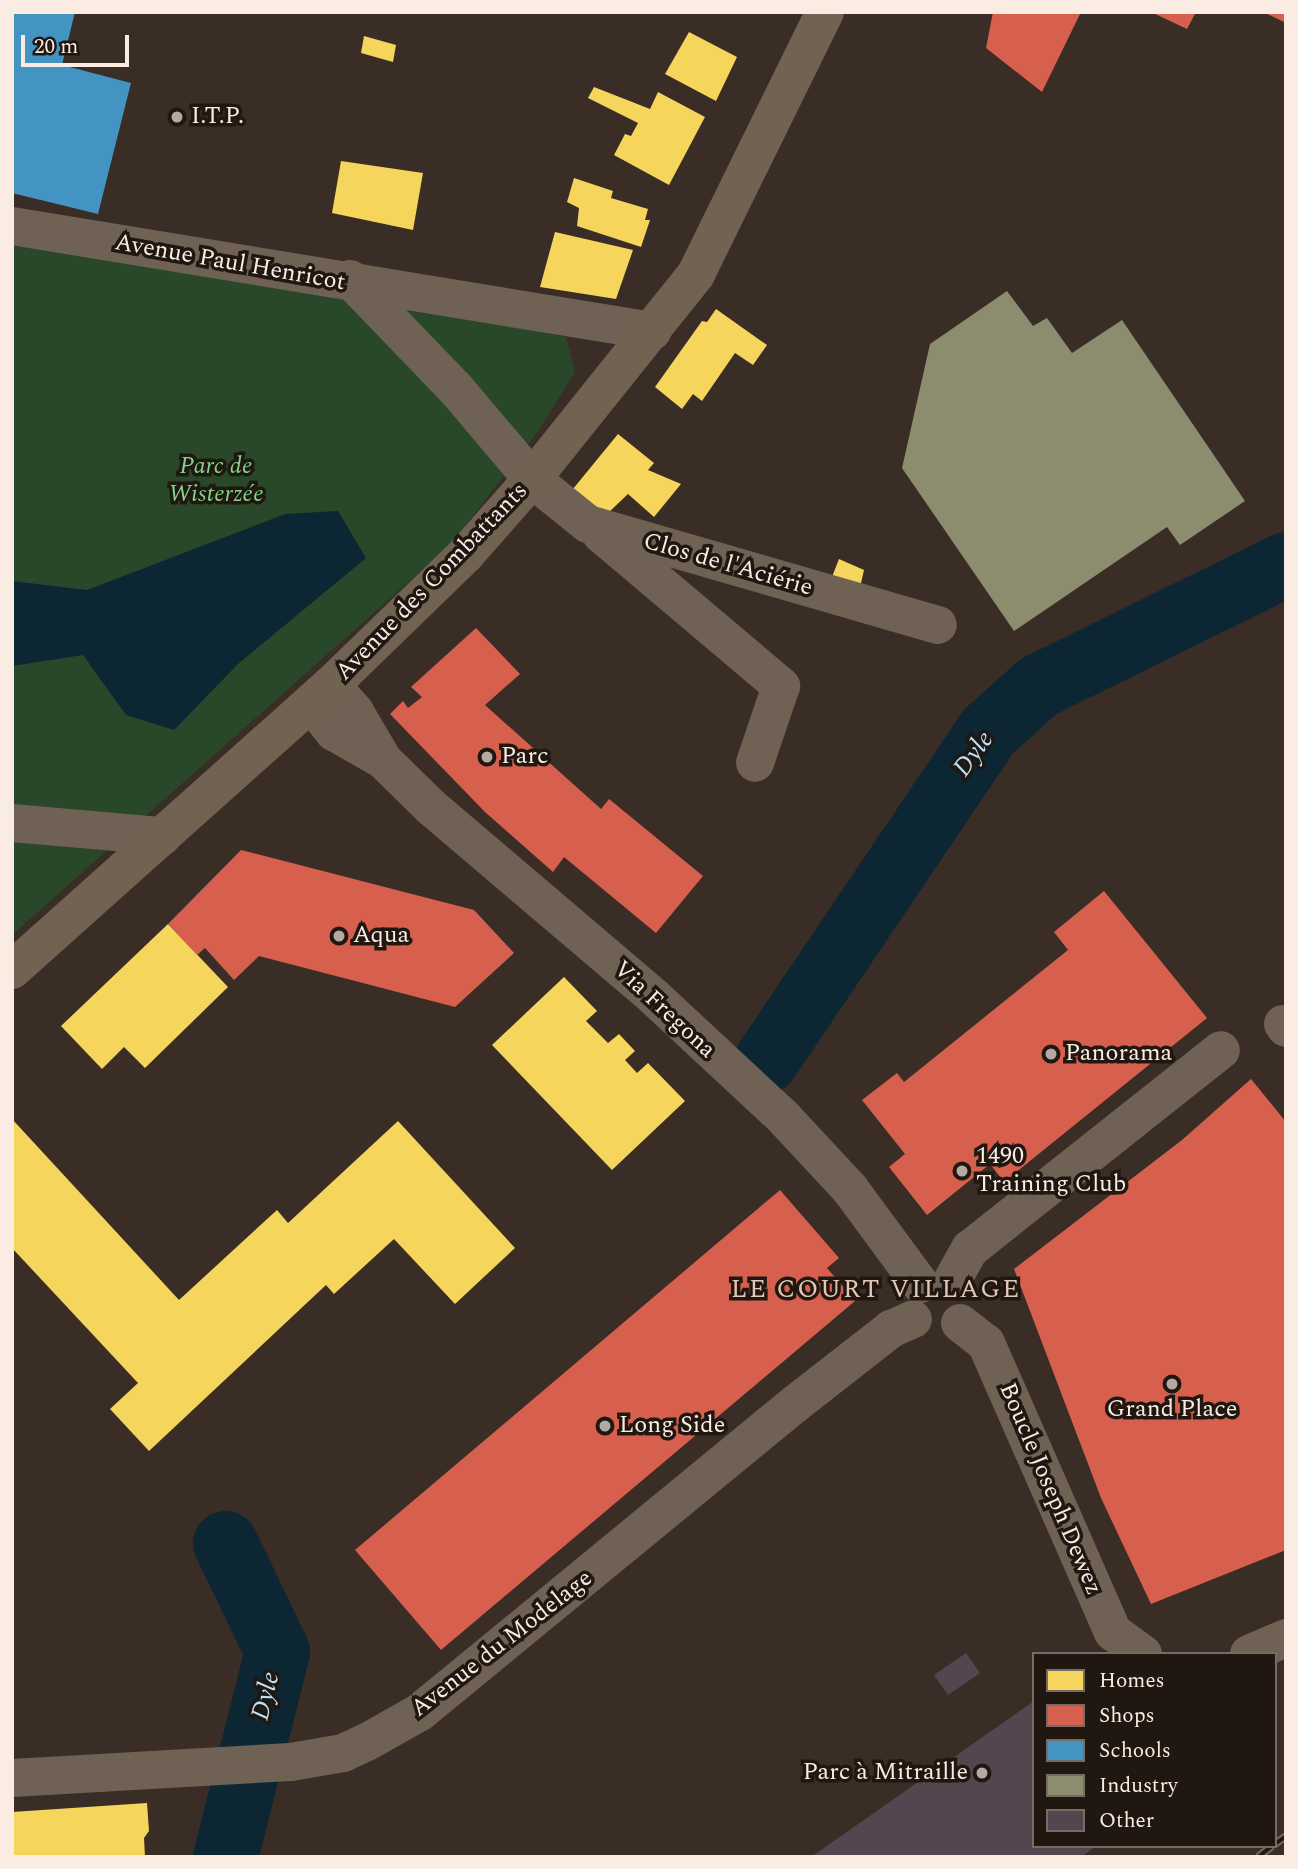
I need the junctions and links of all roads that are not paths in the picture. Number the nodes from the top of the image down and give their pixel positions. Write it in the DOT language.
graph roads {
  1 [pos="825,12"];
  2 [pos="12,226"];
  3 [pos="350,279"];
  4 [pos="652,331"];
  5 [pos="532,479"];
  6 [pos="588,524"];
  7 [pos="938,625"];
  8 [pos="321,694"];
  9 [pos="755,763"];
  10 [pos="12,823"];
  11 [pos="162,836"];
  12 [pos="12,970"];
  13 [pos="1221,1050"];
  14 [pos="928,1295"];
  15 [pos="1286,1638"];
  16 [pos="1140,1652"];
  17 [pos="1254,1652"];
  18 [pos="12,1778"];
  1 -- 4 [label="main road, Avenue des Combattants"];
  2 -- 3 [label="street, Avenue Paul Henricot"];
  3 -- 4 [label="street"];
  3 -- 5 [label="street, Avenue Paul Henricot"];
  4 -- 5 [label="main road, Avenue des Combattants"];
  5 -- 6 [label="street, Clos de l'Aciérie"];
  5 -- 8 [label="main road, Avenue des Combattants"];
  6 -- 7 [label="street, Clos de l'Aciérie"];
  6 -- 9 [label="street"];
  8 -- 11 [label="main road, Avenue des Combattants"];
  8 -- 14 [label="street, Via Fregona"];
  10 -- 11 [label="street"];
  11 -- 12 [label="main road, Avenue des Combattants"];
  13 -- 14 [label="street"];
  14 -- 16 [label="street, Boucle Joseph Dewez"];
  14 -- 18 [label="street, Avenue du Modelage"];
  15 -- 17 [label="street"];
}
